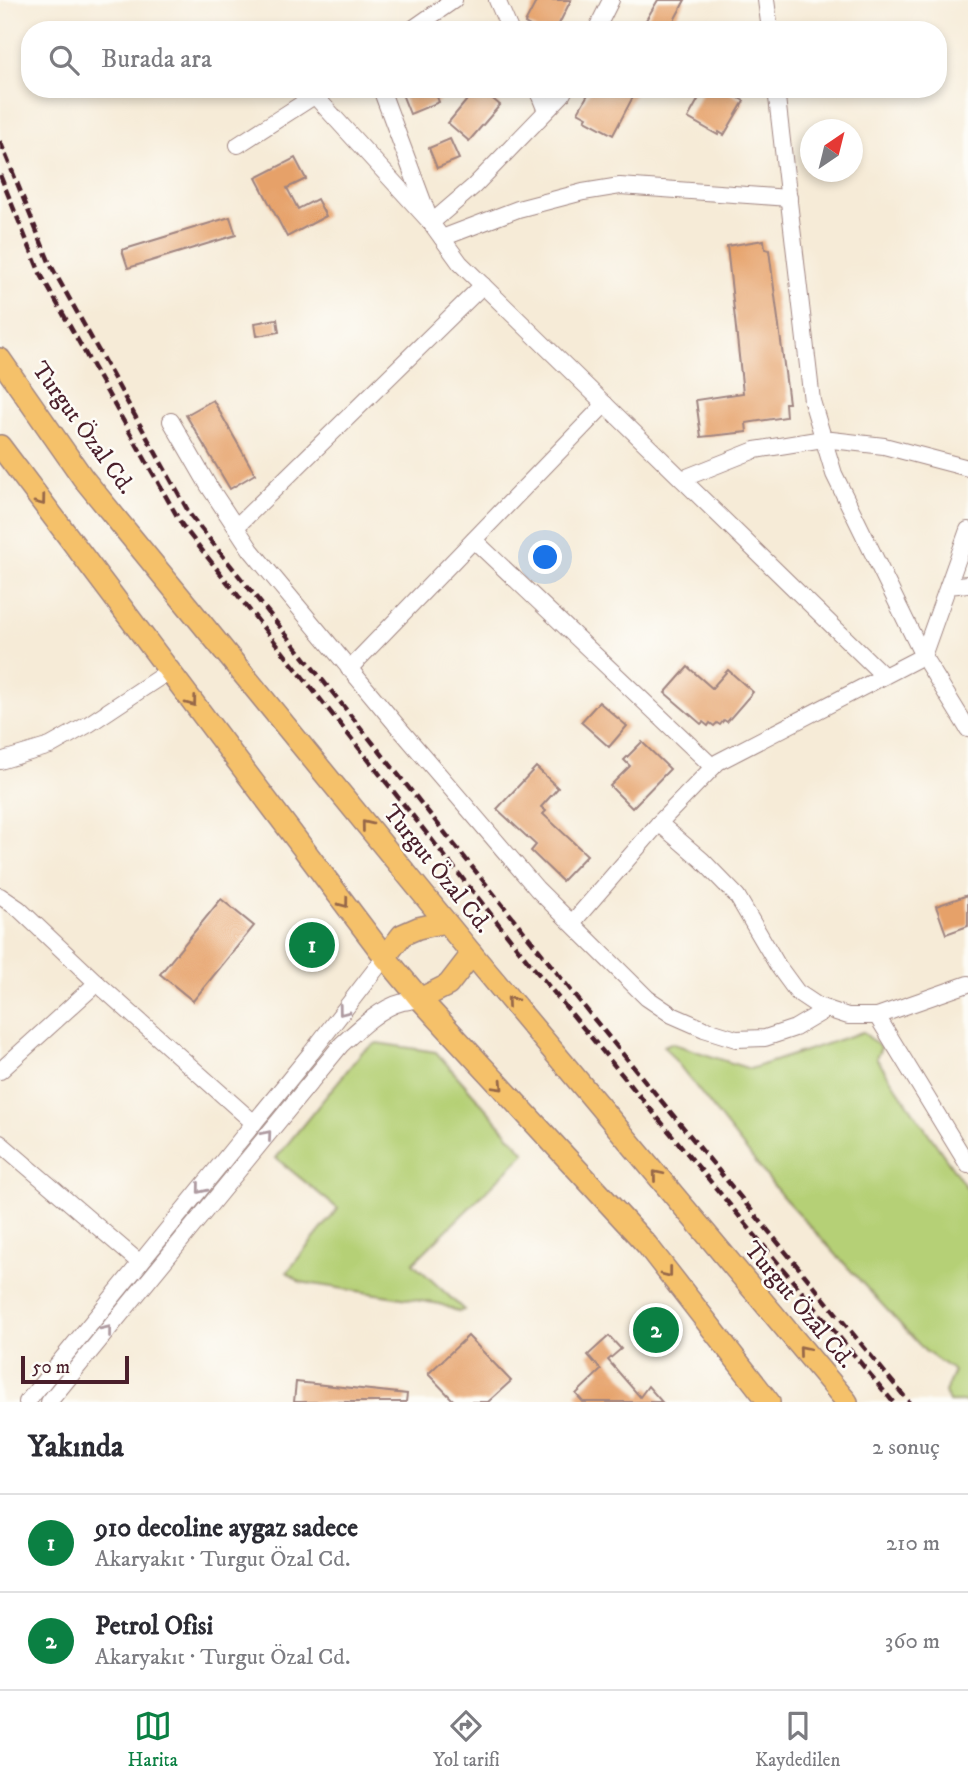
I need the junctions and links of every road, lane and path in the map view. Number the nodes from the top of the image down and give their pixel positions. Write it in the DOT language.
graph roads {
  1 [pos="454,0"];
  2 [pos="497,0"];
  3 [pos="611,0"];
  4 [pos="766,0"];
  5 [pos="424,21"];
  6 [pos="506,21"];
  7 [pos="600,21"];
  8 [pos="769,21"];
  9 [pos="311,98"];
  10 [pos="325,98"];
  11 [pos="384,98"];
  12 [pos="541,98"];
  13 [pos="558,98"];
  14 [pos="777,98"];
  15 [pos="546,111"];
  16 [pos="238,145"];
  17 [pos="789,198"];
  18 [pos="431,222"];
  19 [pos="442,238"];
  20 [pos="483,285"];
  21 [pos="0,359"];
  22 [pos="605,404"];
  23 [pos="171,421"];
  24 [pos="823,439"];
  25 [pos="0,446"];
  26 [pos="968,468"];
  27 [pos="682,479"];
  28 [pos="236,527"];
  29 [pos="968,530"];
  30 [pos="474,540"];
  31 [pos="968,584"];
  32 [pos="948,586"];
  33 [pos="923,656"];
  34 [pos="349,669"];
  35 [pos="169,671"];
  36 [pos="884,676"];
  37 [pos="968,729"];
  38 [pos="0,761"];
  39 [pos="713,767"];
  40 [pos="659,823"];
  41 [pos="0,896"];
  42 [pos="446,922"];
  43 [pos="572,923"];
  44 [pos="472,954"];
  45 [pos="385,957"];
  46 [pos="97,982"];
  47 [pos="968,984"];
  48 [pos="420,999"];
  49 [pos="827,1009"];
  50 [pos="877,1016"];
  51 [pos="0,1071"];
  52 [pos="254,1123"];
  53 [pos="0,1143"];
  54 [pos="968,1165"];
  55 [pos="140,1263"];
  56 [pos="27,1402"];
  57 [pos="48,1402"];
  58 [pos="769,1402"];
  59 [pos="847,1402"];
  1 -- 5 [label="street"];
  2 -- 6 [label="street"];
  3 -- 7 [label="street"];
  4 -- 8 [label="street"];
  9 -- 16 [label="street"];
  10 -- 18 [label="street"];
  11 -- 18 [label="street"];
  12 -- 15 [label="street"];
  13 -- 15 [label="street"];
  14 -- 17 [label="street"];
  15 -- 18 [label="street"];
  17 -- 19 [label="street"];
  17 -- 24 [label="street"];
  18 -- 19 [label="street"];
  19 -- 20 [label="street"];
  20 -- 22 [label="street"];
  20 -- 28 [label="street"];
  42 -- 21 [label="main road, Turgut Özal Cd., one-way"];
  22 -- 27 [label="street"];
  22 -- 30 [label="street"];
  23 -- 28 [label="street"];
  24 -- 26 [label="street"];
  24 -- 27 [label="street"];
  24 -- 33 [label="street"];
  25 -- 35 [label="main road, one-way"];
  27 -- 36 [label="street"];
  28 -- 34 [label="street"];
  29 -- 32 [label="street"];
  30 -- 34 [label="street"];
  30 -- 39 [label="street"];
  31 -- 32 [label="street"];
  32 -- 33 [label="street"];
  33 -- 36 [label="street"];
  33 -- 37 [label="street"];
  34 -- 43 [label="street"];
  35 -- 38 [label="street"];
  35 -- 45 [label="main road, one-way"];
  36 -- 39 [label="street"];
  39 -- 40 [label="street"];
  40 -- 43 [label="street"];
  40 -- 49 [label="street"];
  41 -- 46 [label="street"];
  42 -- 44 [label="main road, Turgut Özal Cd."];
  42 -- 45 [label="main road"];
  43 -- 49 [label="street"];
  44 -- 48 [label="main road"];
  59 -- 44 [label="main road, Turgut Özal Cd., one-way"];
  45 -- 48 [label="main road"];
  45 -- 52 [label="street, one-way"];
  46 -- 51 [label="street"];
  46 -- 52 [label="street"];
  47 -- 50 [label="street"];
  57 -- 48 [label="street, one-way"];
  48 -- 58 [label="main road, one-way"];
  49 -- 50 [label="street"];
  50 -- 54 [label="street"];
  52 -- 55 [label="street, one-way"];
  53 -- 55 [label="street"];
  55 -- 56 [label="street"];
}
